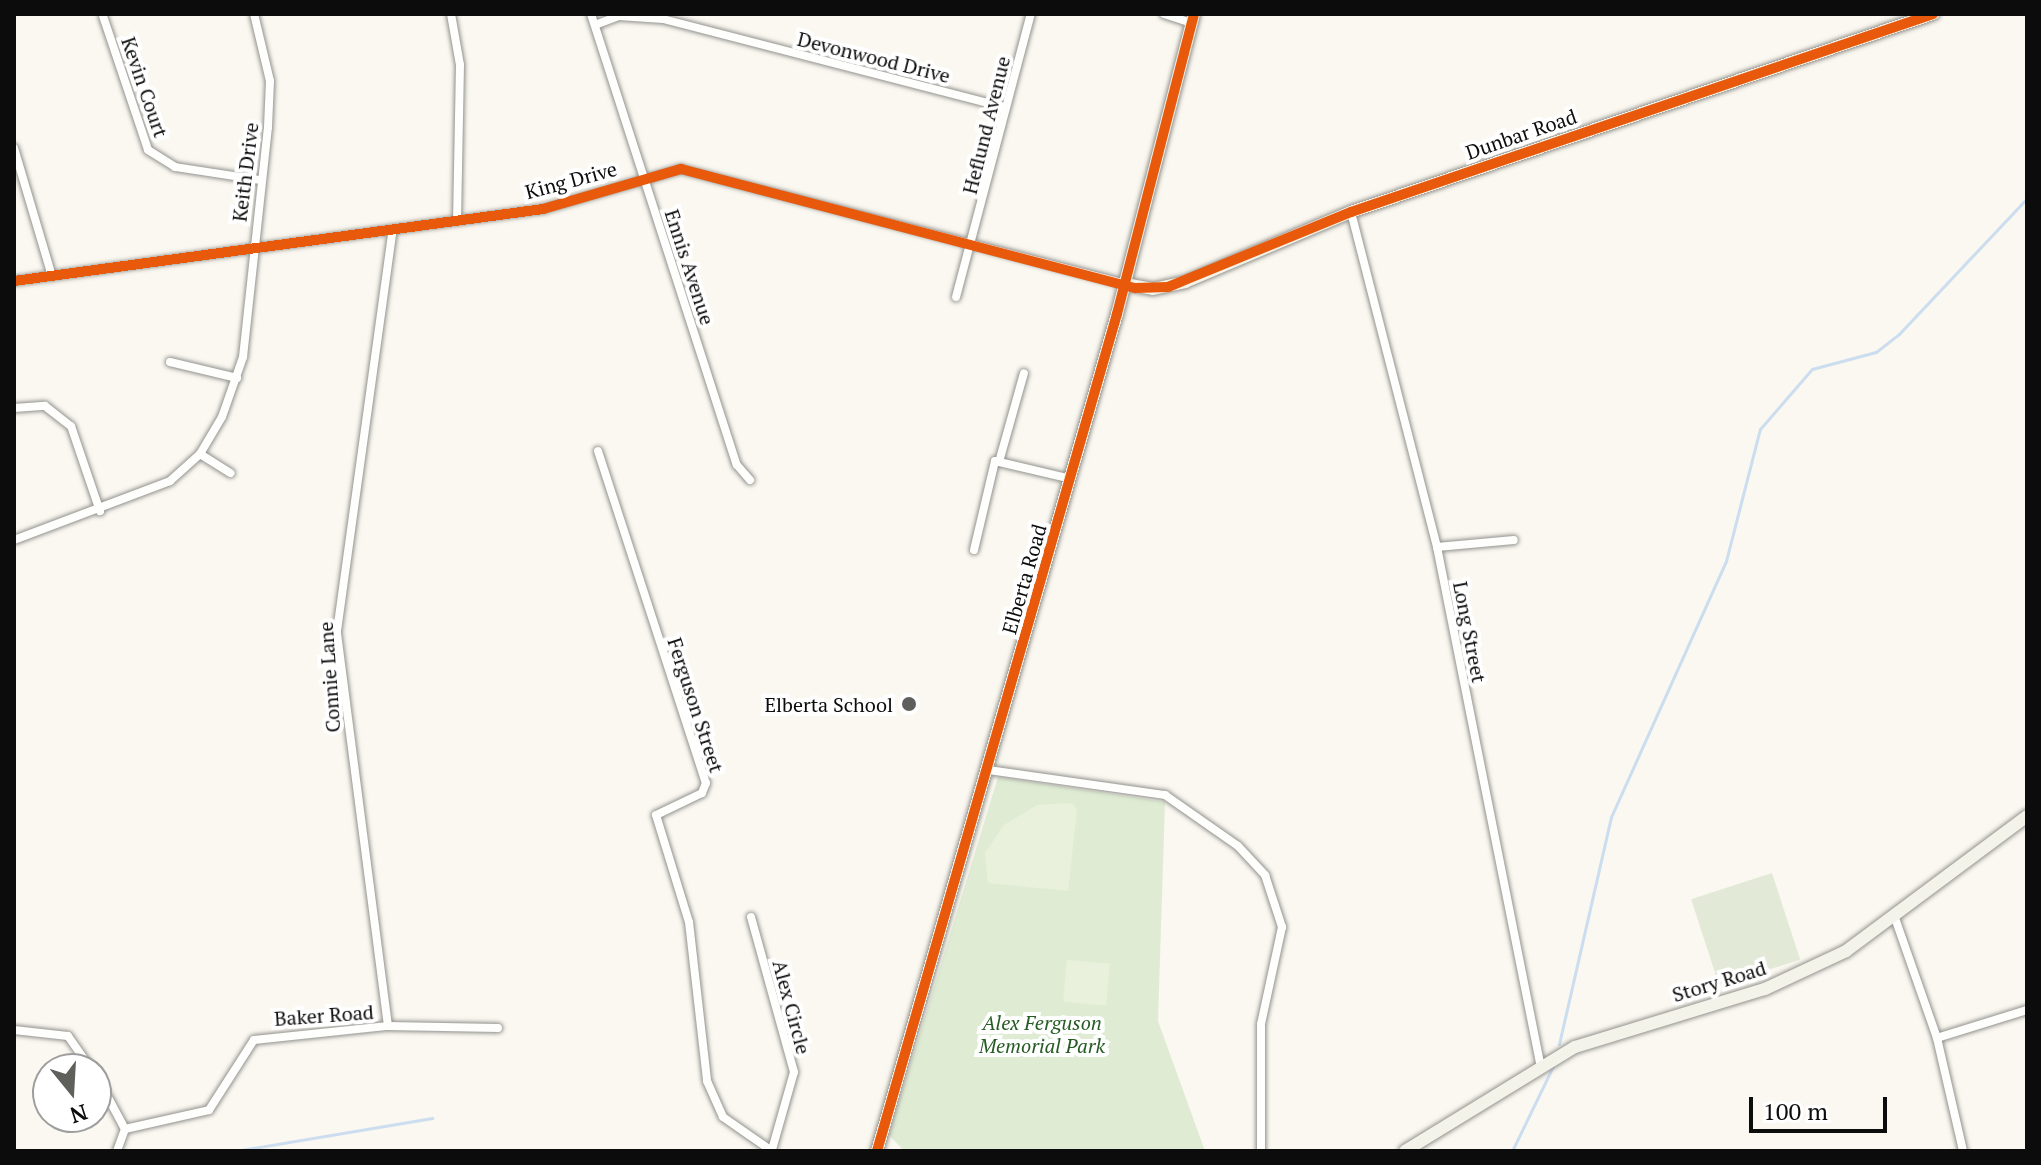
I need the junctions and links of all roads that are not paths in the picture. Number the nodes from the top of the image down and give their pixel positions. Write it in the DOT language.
graph roads {
  1 [pos="254,14"];
  2 [pos="451,14"];
  3 [pos="591,14"];
  4 [pos="1031,14"];
  5 [pos="1164,14"];
  6 [pos="1933,14"];
  7 [pos="103,16"];
  8 [pos="1193,18"];
  9 [pos="595,25"];
  10 [pos="1006,108"];
  11 [pos="14,148"];
  12 [pos="644,177"];
  13 [pos="260,180"];
  14 [pos="1351,212"];
  15 [pos="457,221"];
  16 [pos="393,230"];
  17 [pos="972,244"];
  18 [pos="252,250"];
  19 [pos="52,276"];
  20 [pos="14,281"];
  21 [pos="1125,284"];
  22 [pos="956,297"];
  23 [pos="170,362"];
  24 [pos="1024,373"];
  25 [pos="237,378"];
  26 [pos="14,408"];
  27 [pos="598,451"];
  28 [pos="200,454"];
  29 [pos="999,462"];
  30 [pos="231,473"];
  31 [pos="1071,479"];
  32 [pos="750,480"];
  33 [pos="100,511"];
  34 [pos="14,540"];
  35 [pos="1514,540"];
  36 [pos="1437,547"];
  37 [pos="974,550"];
  38 [pos="989,770"];
  39 [pos="2027,816"];
  40 [pos="751,917"];
  41 [pos="1895,918"];
  42 [pos="2027,1010"];
  43 [pos="388,1026"];
  44 [pos="498,1028"];
  45 [pos="14,1030"];
  46 [pos="1937,1038"];
  47 [pos="80,1053"];
  48 [pos="1540,1063"];
  49 [pos="112,1105"];
  50 [pos="125,1129"];
  51 [pos="117,1151"];
  52 [pos="772,1151"];
  53 [pos="877,1151"];
  54 [pos="1261,1151"];
  55 [pos="1405,1151"];
  56 [pos="1963,1151"];
  1 -- 13 [label="street, Keith Drive"];
  2 -- 15 [label="street"];
  3 -- 9 [label="street, Ennis Avenue"];
  4 -- 10 [label="street, Heflund Avenue"];
  5 -- 8 [label="street"];
  6 -- 14 [label="street, Dunbar Road"];
  7 -- 13 [label="street, Kevin Court"];
  8 -- 21 [label="street, Elberta Road"];
  9 -- 10 [label="street, Devonwood Drive"];
  9 -- 12 [label="street, Ennis Avenue"];
  10 -- 17 [label="street, Heflund Avenue"];
  11 -- 19 [label="street"];
  12 -- 15 [label="street, King Drive"];
  12 -- 17 [label="street, King Drive"];
  12 -- 32 [label="street, Ennis Avenue"];
  13 -- 18 [label="street, Keith Drive"];
  14 -- 21 [label="street, Dunbar Road"];
  14 -- 36 [label="street, Long Street"];
  15 -- 16 [label="street, King Drive"];
  16 -- 18 [label="street, King Drive"];
  16 -- 43 [label="street, Connie Lane"];
  17 -- 21 [label="street, King Drive"];
  17 -- 22 [label="street, Heflund Avenue"];
  18 -- 19 [label="street, King Drive"];
  18 -- 25 [label="street, Keith Drive"];
  19 -- 20 [label="street, King Drive"];
  21 -- 31 [label="street, Elberta Road"];
  23 -- 25 [label="street"];
  24 -- 29 [label="street"];
  25 -- 28 [label="street, Keith Drive"];
  26 -- 33 [label="street"];
  27 -- 52 [label="street, Ferguson Street"];
  28 -- 30 [label="street"];
  28 -- 33 [label="street, Keith Drive"];
  29 -- 31 [label="street"];
  29 -- 37 [label="street"];
  31 -- 38 [label="street, Elberta Road"];
  33 -- 34 [label="street, Keith Drive"];
  35 -- 36 [label="street"];
  36 -- 48 [label="street, Long Street"];
  38 -- 53 [label="street, Elberta Road"];
  38 -- 54 [label="street"];
  39 -- 41 [label="street, Story Road"];
  40 -- 52 [label="street, Alex Circle"];
  41 -- 46 [label="street"];
  41 -- 48 [label="street, Story Road"];
  42 -- 46 [label="street"];
  43 -- 44 [label="street, Baker Road"];
  43 -- 50 [label="street, Baker Road"];
  45 -- 47 [label="street"];
  46 -- 56 [label="street"];
  48 -- 55 [label="street, Story Road"];
  49 -- 50 [label="street"];
  50 -- 51 [label="street"];
}
